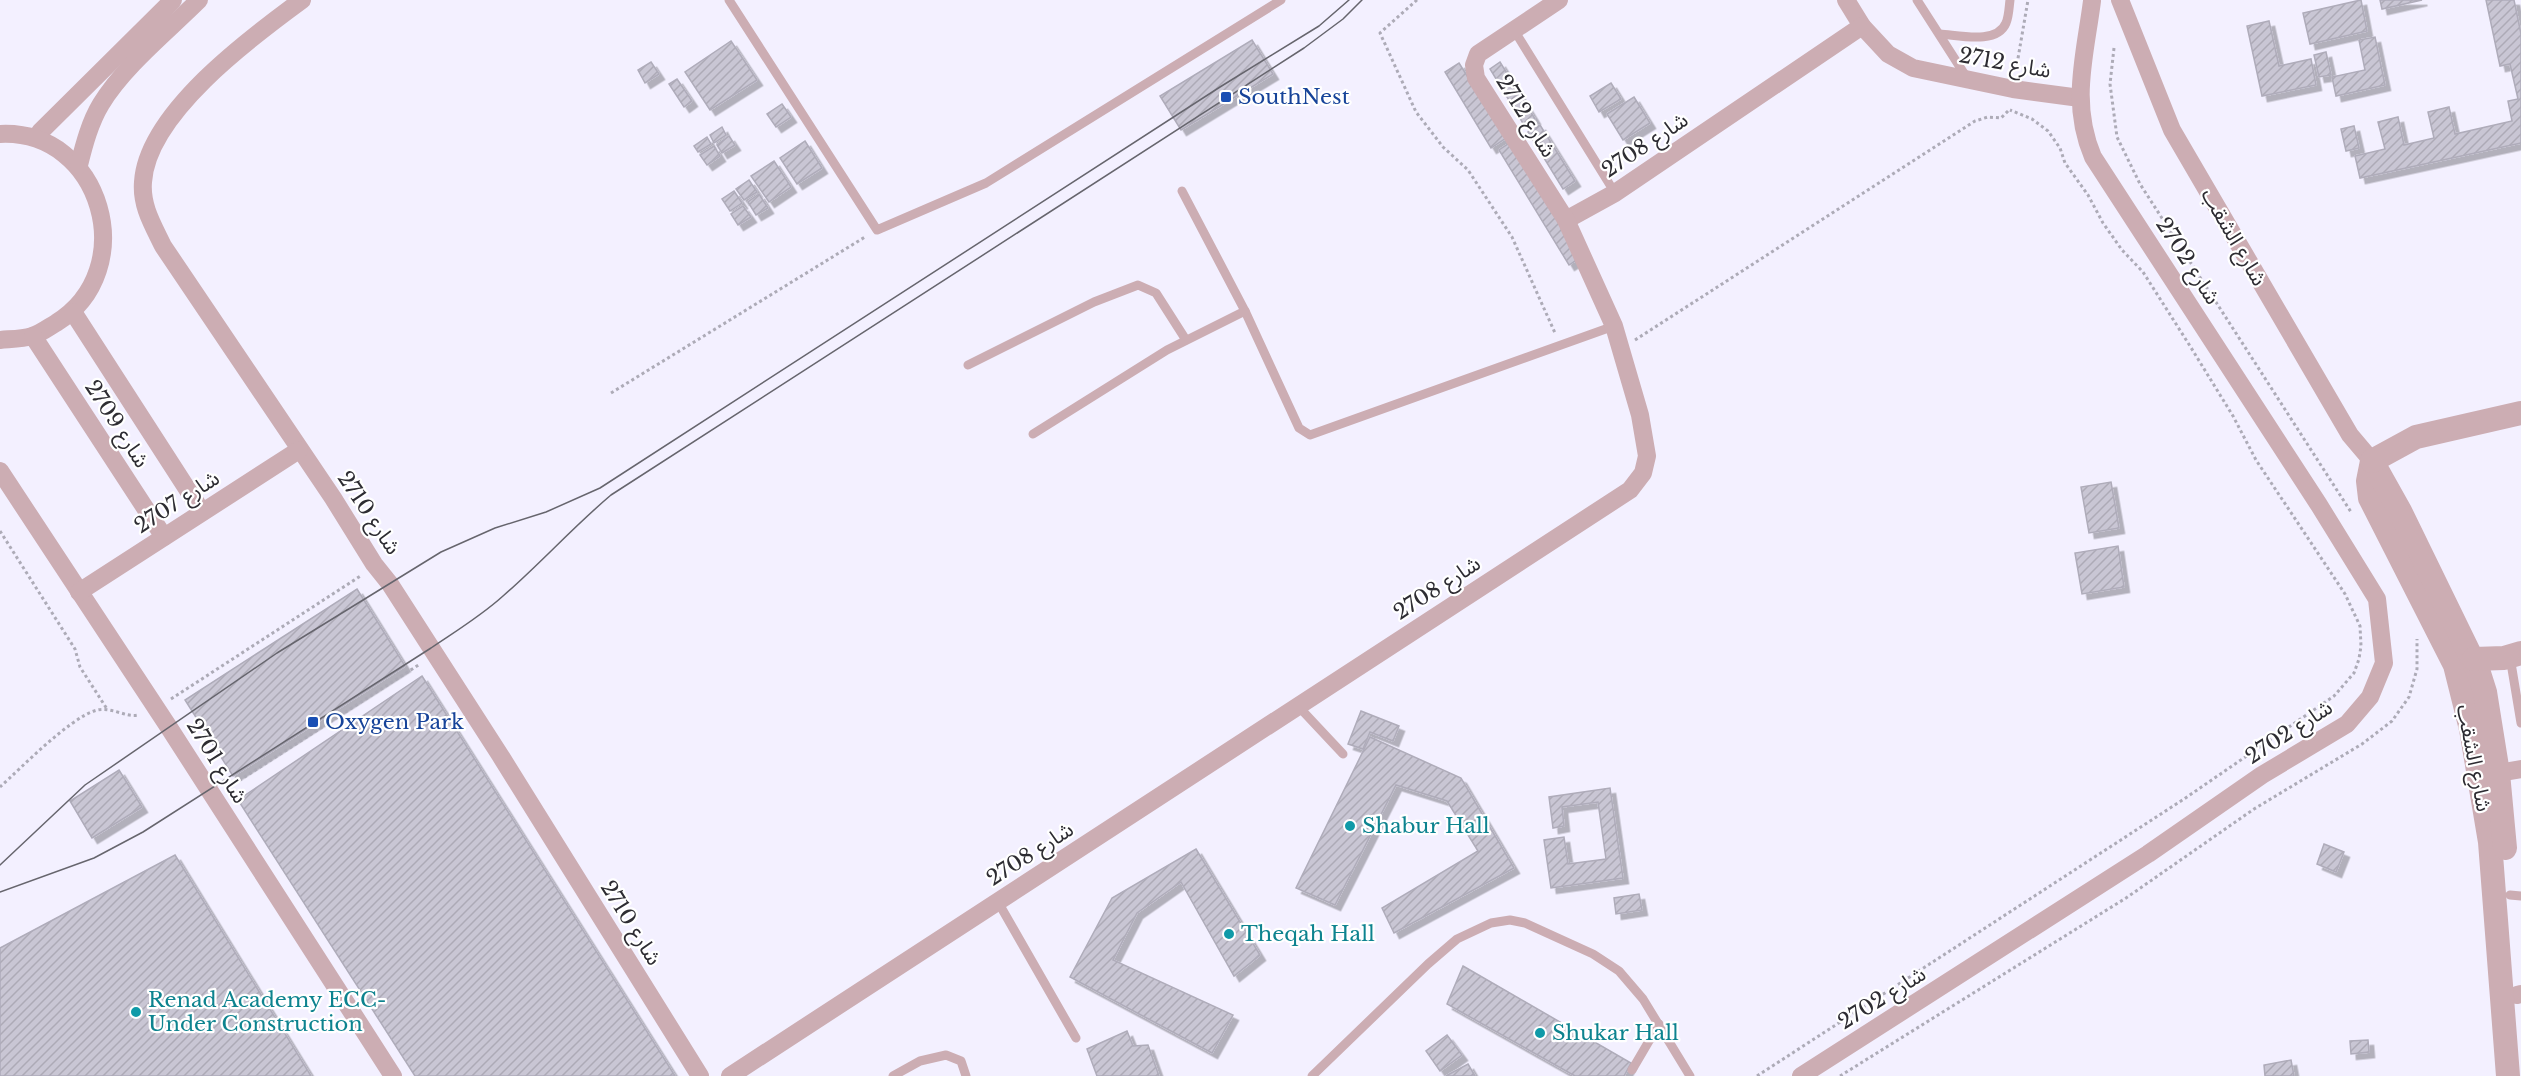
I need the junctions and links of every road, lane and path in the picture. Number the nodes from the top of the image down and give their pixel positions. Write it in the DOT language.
graph roads {
  1 [pos="173,0"];
  2 [pos="200,0"];
  3 [pos="302,0"];
  4 [pos="729,0"];
  5 [pos="1281,0"];
  6 [pos="1417,0"];
  7 [pos="1559,0"];
  8 [pos="1846,0"];
  9 [pos="1917,0"];
  10 [pos="2010,0"];
  11 [pos="2028,0"];
  12 [pos="2120,0"];
  13 [pos="2092,1"];
  14 [pos="1862,26"];
  15 [pos="1514,30"];
  16 [pos="1940,34"];
  17 [pos="2114,48"];
  18 [pos="1969,80"];
  19 [pos="2013,89"];
  20 [pos="2080,98"];
  21 [pos="2010,110"];
  22 [pos="40,132"];
  23 [pos="0,134"];
  24 [pos="79,165"];
  25 [pos="1182,191"];
  26 [pos="1615,192"];
  27 [pos="1566,220"];
  28 [pos="877,230"];
  29 [pos="1245,311"];
  30 [pos="73,312"];
  31 [pos="1614,326"];
  32 [pos="33,336"];
  33 [pos="0,340"];
  34 [pos="1186,340"];
  35 [pos="1561,345"];
  36 [pos="1621,349"];
  37 [pos="968,365"];
  38 [pos="611,393"];
  39 [pos="2521,413"];
  40 [pos="1033,434"];
  41 [pos="299,450"];
  42 [pos="2372,461"];
  43 [pos="0,471"];
  44 [pos="202,512"];
  45 [pos="2351,512"];
  46 [pos="0,531"];
  47 [pos="164,537"];
  48 [pos="374,564"];
  49 [pos="79,592"];
  50 [pos="2417,636"];
  51 [pos="435,654"];
  52 [pos="2512,656"];
  53 [pos="2474,659"];
  54 [pos="2485,692"];
  55 [pos="1298,706"];
  56 [pos="156,708"];
  57 [pos="108,710"];
  58 [pos="2521,723"];
  59 [pos="1343,754"];
  60 [pos="2499,773"];
  61 [pos="0,787"];
  62 [pos="213,798"];
  63 [pos="2515,895"];
  64 [pos="998,902"];
  65 [pos="2519,995"];
  66 [pos="1659,1024"];
  67 [pos="1076,1038"];
  68 [pos="2521,1039"];
  69 [pos="1632,1070"];
  70 [pos="393,1076"];
  71 [pos="700,1076"];
  72 [pos="730,1076"];
  73 [pos="893,1076"];
  74 [pos="966,1076"];
  75 [pos="1311,1076"];
  76 [pos="1690,1076"];
  77 [pos="1757,1076"];
  78 [pos="1801,1076"];
  79 [pos="1840,1076"];
  80 [pos="2508,1076"];
  1 -- 22 [label="street"];
  2 -- 24 [label="street"];
  3 -- 41 [label="street, شارع 2710"];
  4 -- 28 [label="lane"];
  5 -- 28 [label="lane"];
  6 -- 35 [label="path"];
  7 -- 15 [label="street, شارع 2712"];
  8 -- 14 [label="street, شارع 2712"];
  9 -- 16 [label="lane"];
  10 -- 16 [label="lane"];
  11 -- 19 [label="path"];
  12 -- 42 [label="street, شارع الشقب"];
  13 -- 20 [label="street, شارع 2702"];
  14 -- 18 [label="street, شارع 2712"];
  14 -- 26 [label="street, شارع 2708"];
  15 -- 26 [label="lane"];
  15 -- 27 [label="street, شارع 2712"];
  16 -- 18 [label="lane"];
  17 -- 45 [label="path"];
  18 -- 19 [label="street, شارع 2712"];
  19 -- 20 [label="street, شارع 2712"];
  19 -- 21 [label="path"];
  20 -- 78 [label="street, شارع 2702"];
  21 -- 36 [label="path"];
  21 -- 77 [label="path"];
  23 -- 30 [label="street"];
  25 -- 29 [label="lane"];
  26 -- 27 [label="street, شارع 2708"];
  27 -- 31 [label="street, شارع 2708"];
  28 -- 38 [label="path"];
  29 -- 34 [label="lane"];
  29 -- 35 [label="lane"];
  30 -- 32 [label="street"];
  30 -- 44 [label="street, شارع 2709"];
  31 -- 35 [label="lane"];
  31 -- 36 [label="street, شارع 2708"];
  32 -- 33 [label="street"];
  32 -- 47 [label="street, شارع 2709"];
  34 -- 37 [label="lane"];
  34 -- 40 [label="lane"];
  36 -- 55 [label="street, شارع 2708"];
  39 -- 42 [label="street"];
  41 -- 44 [label="street, شارع 2707"];
  41 -- 48 [label="street, شارع 2710"];
  42 -- 53 [label="street, شارع الشقب"];
  42 -- 60 [label="street, شارع الشقب"];
  43 -- 49 [label="street, شارع 2701"];
  44 -- 47 [label="street, شارع 2707"];
  46 -- 57 [label="path"];
  47 -- 49 [label="street, شارع 2707"];
  48 -- 51 [label="street, شارع 2710"];
  48 -- 56 [label="path"];
  49 -- 56 [label="street, شارع 2701"];
  50 -- 79 [label="path"];
  51 -- 62 [label="path"];
  51 -- 71 [label="street, شارع 2710"];
  52 -- 53 [label="street"];
  52 -- 54 [label="street"];
  52 -- 58 [label="lane"];
  53 -- 54 [label="street, شارع الشقب"];
  54 -- 60 [label="street, شارع الشقب"];
  55 -- 59 [label="lane"];
  55 -- 64 [label="street, شارع 2708"];
  56 -- 57 [label="path"];
  56 -- 62 [label="street, شارع 2701"];
  57 -- 61 [label="path"];
  60 -- 63 [label="street, شارع الشقب"];
  60 -- 80 [label="street, شارع الشقب"];
  62 -- 70 [label="street, شارع 2701"];
  63 -- 65 [label="street, شارع الشقب"];
  64 -- 67 [label="lane"];
  64 -- 72 [label="street, شارع 2708"];
  65 -- 68 [label="street, شارع الشقب"];
  66 -- 69 [label="lane"];
  66 -- 75 [label="lane"];
  66 -- 76 [label="lane"];
  73 -- 74 [label="lane"];
}
